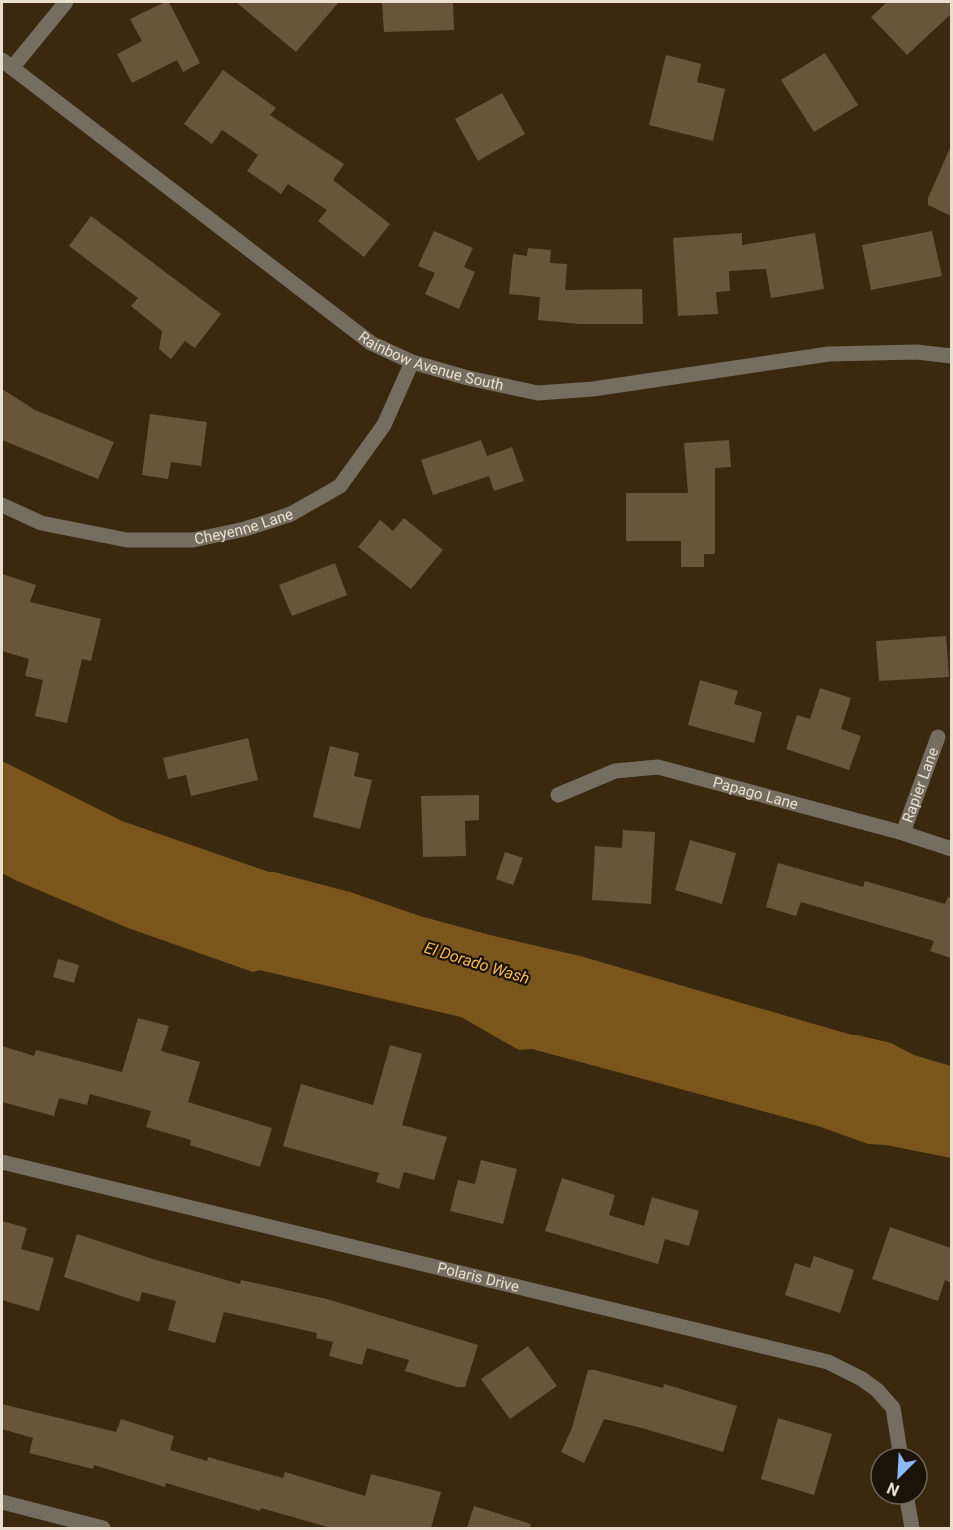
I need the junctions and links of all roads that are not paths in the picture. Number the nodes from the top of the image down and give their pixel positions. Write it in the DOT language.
graph roads {
  1 [pos="66,2"];
  2 [pos="7,64"];
  3 [pos="951,356"];
  4 [pos="412,363"];
  5 [pos="2,505"];
  6 [pos="938,737"];
  7 [pos="558,795"];
  8 [pos="903,833"];
  9 [pos="951,849"];
  10 [pos="2,1162"];
  11 [pos="898,1446"];
  12 [pos="2,1502"];
  13 [pos="908,1506"];
  14 [pos="103,1528"];
  15 [pos="912,1528"];
  1 -- 2 [label="street"];
  2 -- 4 [label="street, Rainbow Avenue South"];
  3 -- 4 [label="street, Rainbow Avenue South"];
  4 -- 5 [label="street, Cheyenne Lane"];
  6 -- 8 [label="street, Rapier Lane"];
  7 -- 8 [label="street, Papago Lane"];
  8 -- 9 [label="street, Papago Lane"];
  10 -- 11 [label="street, Polaris Drive"];
  12 -- 14 [label="street"];
  13 -- 15 [label="street"];
}
